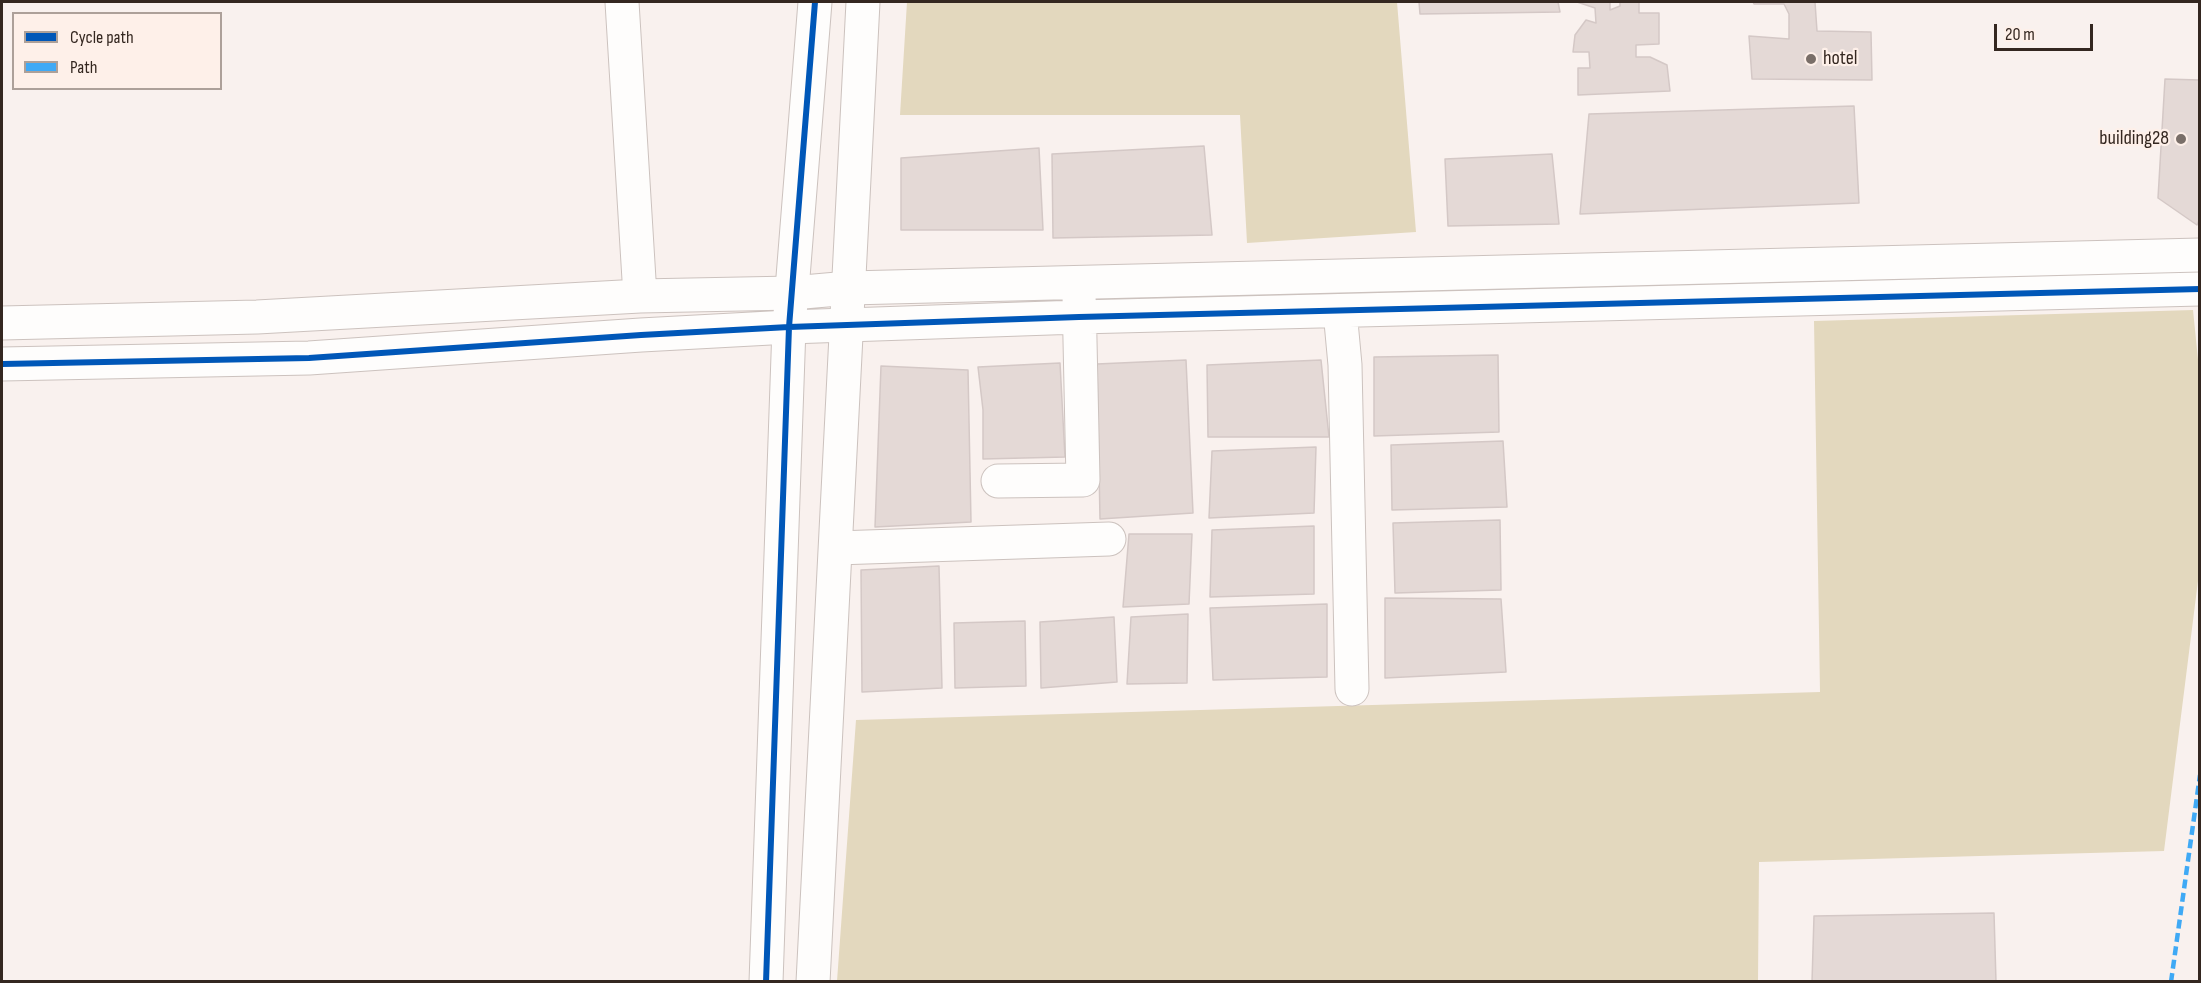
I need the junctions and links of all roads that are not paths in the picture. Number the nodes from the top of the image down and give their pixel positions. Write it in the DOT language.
graph roads {
  1 [pos="622,2"];
  2 [pos="815,2"];
  3 [pos="863,2"];
  4 [pos="2199,255"];
  5 [pos="1808,265"];
  6 [pos="1393,275"];
  7 [pos="1078,283"];
  8 [pos="849,288"];
  9 [pos="2199,289"];
  10 [pos="792,293"];
  11 [pos="640,296"];
  12 [pos="1809,299"];
  13 [pos="1394,310"];
  14 [pos="1340,311"];
  15 [pos="256,317"];
  16 [pos="1079,317"];
  17 [pos="167,318"];
  18 [pos="2,323"];
  19 [pos="789,327"];
  20 [pos="847,327"];
  21 [pos="258,360"];
  22 [pos="170,362"];
  23 [pos="2,364"];
  24 [pos="998,481"];
  25 [pos="1109,539"];
  26 [pos="836,548"];
  27 [pos="1352,689"];
  28 [pos="766,981"];
  29 [pos="813,981"];
  1 -- 11 [label="street"];
  2 -- 10 [label="street"];
  3 -- 8 [label="street"];
  4 -- 5 [label="street"];
  5 -- 6 [label="street"];
  5 -- 12 [label="street"];
  6 -- 7 [label="street"];
  6 -- 13 [label="street"];
  7 -- 8 [label="street"];
  7 -- 16 [label="street"];
  8 -- 10 [label="street"];
  8 -- 20 [label="street"];
  9 -- 12 [label="street"];
  10 -- 11 [label="street"];
  10 -- 19 [label="street"];
  11 -- 15 [label="street"];
  12 -- 13 [label="street"];
  13 -- 14 [label="street"];
  14 -- 16 [label="street"];
  14 -- 27 [label="street"];
  15 -- 17 [label="street"];
  15 -- 21 [label="street"];
  16 -- 20 [label="street"];
  16 -- 24 [label="street"];
  17 -- 18 [label="street"];
  17 -- 22 [label="street"];
  19 -- 20 [label="street"];
  19 -- 21 [label="street"];
  19 -- 28 [label="street"];
  20 -- 26 [label="street"];
  21 -- 22 [label="street"];
  22 -- 23 [label="street"];
  25 -- 26 [label="street"];
  26 -- 29 [label="street"];
}
